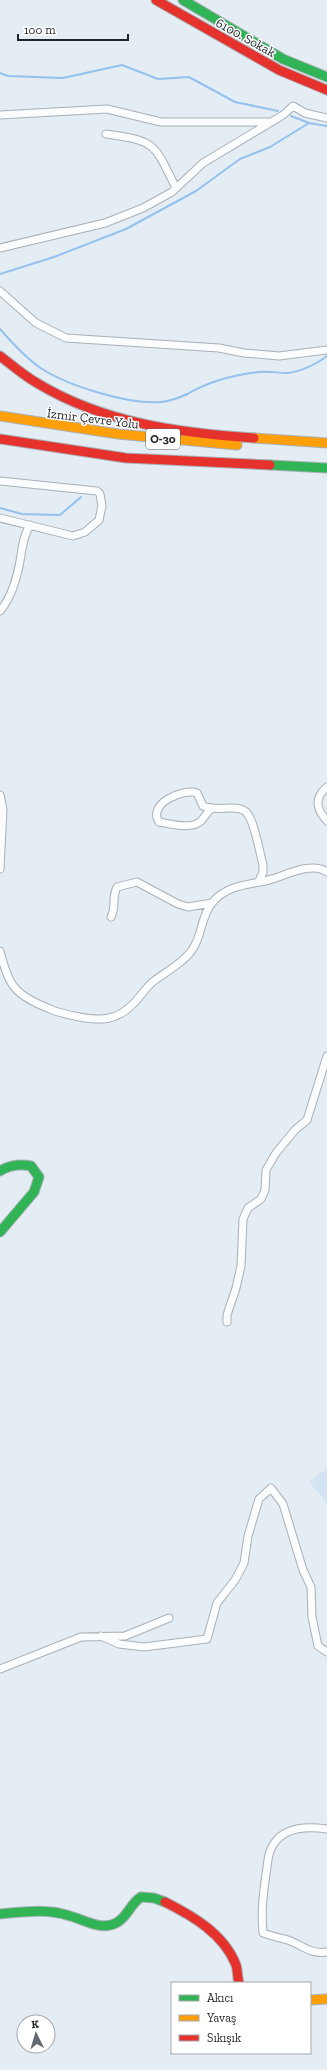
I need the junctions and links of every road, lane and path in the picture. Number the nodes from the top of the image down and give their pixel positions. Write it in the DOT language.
graph roads {
  1 [pos="156,0"];
  2 [pos="183,0"];
  3 [pos="327,77"];
  4 [pos="327,90"];
  5 [pos="0,115"];
  6 [pos="327,118"];
  7 [pos="270,122"];
  8 [pos="106,134"];
  9 [pos="176,188"];
  10 [pos="0,248"];
  11 [pos="0,291"];
  12 [pos="327,350"];
  13 [pos="0,356"];
  14 [pos="0,416"];
  15 [pos="0,439"];
  16 [pos="327,445"];
  17 [pos="327,468"];
  18 [pos="0,481"];
  19 [pos="0,518"];
  20 [pos="30,525"];
  21 [pos="0,611"];
  22 [pos="327,787"];
  23 [pos="0,795"];
  24 [pos="211,809"];
  25 [pos="327,821"];
  26 [pos="0,869"];
  27 [pos="326,869"];
  28 [pos="259,882"];
  29 [pos="212,903"];
  30 [pos="110,917"];
  31 [pos="0,951"];
  32 [pos="327,1056"];
  33 [pos="0,1171"];
  34 [pos="0,1232"];
  35 [pos="227,1322"];
  36 [pos="169,1618"];
  37 [pos="101,1636"];
  38 [pos="327,1652"];
  39 [pos="0,1669"];
  40 [pos="327,1829"];
  41 [pos="0,1914"];
  42 [pos="327,1952"];
  43 [pos="239,1982"];
  44 [pos="327,1999"];
  45 [pos="311,2000"];
  1 -- 4 [label="main road, 6100. Sokak"];
  2 -- 3 [label="main road, 6100. Sokak"];
  5 -- 7 [label="street"];
  6 -- 7 [label="street"];
  7 -- 9 [label="street"];
  8 -- 9 [label="street"];
  9 -- 10 [label="street"];
  11 -- 12 [label="street"];
  13 -- 16 [label="main road"];
  14 -- 16 [label="main road, İzmir Çevre Yolu / O-30"];
  15 -- 17 [label="main road, O-30"];
  18 -- 20 [label="street"];
  19 -- 20 [label="street"];
  20 -- 21 [label="street"];
  22 -- 25 [label="street"];
  23 -- 26 [label="street"];
  24 -- 24 [label="street"];
  24 -- 28 [label="street"];
  27 -- 28 [label="street"];
  28 -- 29 [label="street"];
  29 -- 30 [label="street"];
  29 -- 31 [label="street"];
  32 -- 35 [label="street"];
  33 -- 34 [label="main road"];
  36 -- 37 [label="street"];
  37 -- 38 [label="street"];
  37 -- 39 [label="street"];
  40 -- 42 [label="street"];
  41 -- 43 [label="main road"];
  44 -- 45 [label="main road"];
}
